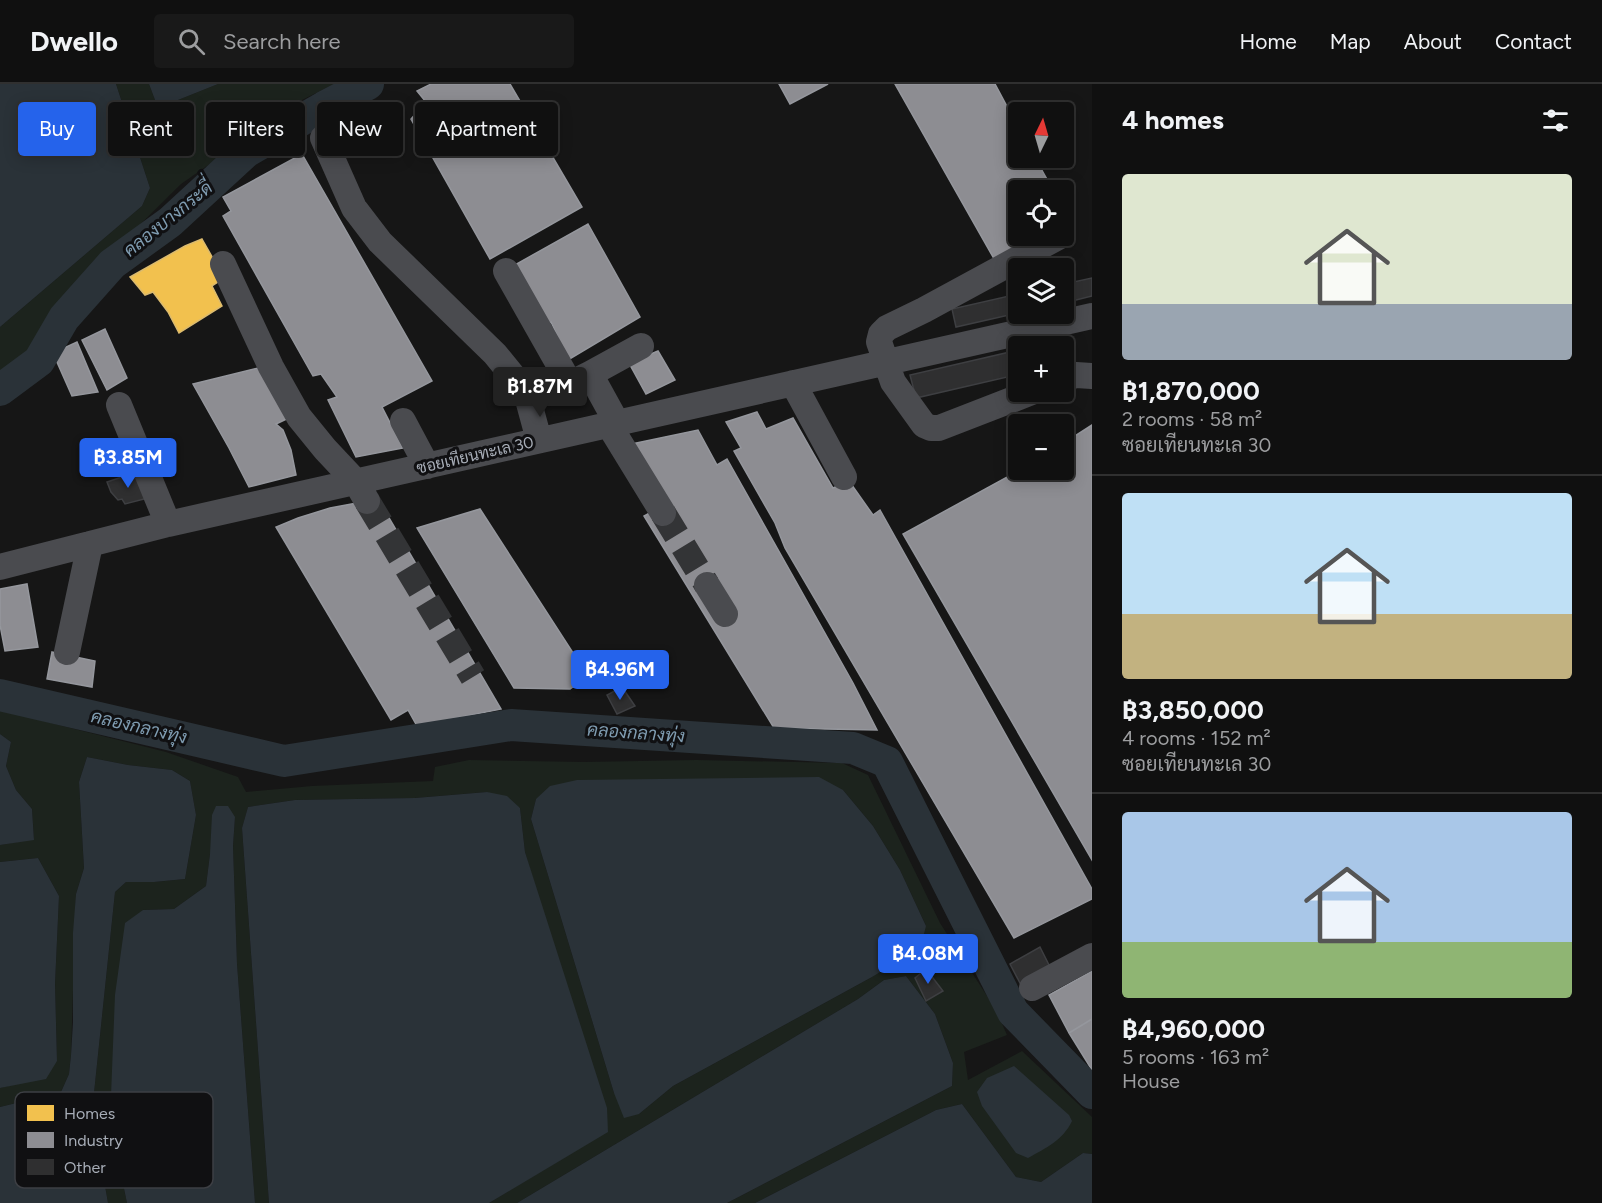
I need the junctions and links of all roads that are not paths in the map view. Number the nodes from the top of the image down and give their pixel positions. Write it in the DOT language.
graph roads {
  1 [pos="331,156"];
  2 [pos="1040,246"];
  3 [pos="223,264"];
  4 [pos="506,271"];
  5 [pos="1092,316"];
  6 [pos="641,346"];
  7 [pos="886,363"];
  8 [pos="590,374"];
  9 [pos="1074,376"];
  10 [pos="1092,376"];
  11 [pos="793,383"];
  12 [pos="1008,401"];
  13 [pos="118,405"];
  14 [pos="403,421"];
  15 [pos="613,424"];
  16 [pos="540,440"];
  17 [pos="427,466"];
  18 [pos="844,477"];
  19 [pos="362,492"];
  20 [pos="663,513"];
  21 [pos="168,524"];
  22 [pos="90,544"];
  23 [pos="0,567"];
  24 [pos="707,585"];
  25 [pos="725,614"];
  26 [pos="68,652"];
  27 [pos="1092,956"];
  28 [pos="1032,988"];
  1 -- 16 [label="street"];
  2 -- 7 [label="street"];
  3 -- 19 [label="street"];
  4 -- 8 [label="street"];
  5 -- 7 [label="street, ซอยเทียนทะเล 30"];
  6 -- 8 [label="street"];
  7 -- 11 [label="street, ซอยเทียนทะเล 30"];
  7 -- 12 [label="street"];
  8 -- 15 [label="street"];
  9 -- 10 [label="street"];
  11 -- 15 [label="street, ซอยเทียนทะเล 30"];
  11 -- 18 [label="street"];
  13 -- 21 [label="street"];
  14 -- 17 [label="street"];
  15 -- 16 [label="street, ซอยเทียนทะเล 30"];
  15 -- 20 [label="street"];
  16 -- 17 [label="street, ซอยเทียนทะเล 30"];
  17 -- 19 [label="street, ซอยเทียนทะเล 30"];
  19 -- 21 [label="street, ซอยเทียนทะเล 30"];
  21 -- 22 [label="street, ซอยเทียนทะเล 30"];
  22 -- 23 [label="street, ซอยเทียนทะเล 30"];
  22 -- 26 [label="street"];
  24 -- 25 [label="street"];
  27 -- 28 [label="street"];
}
